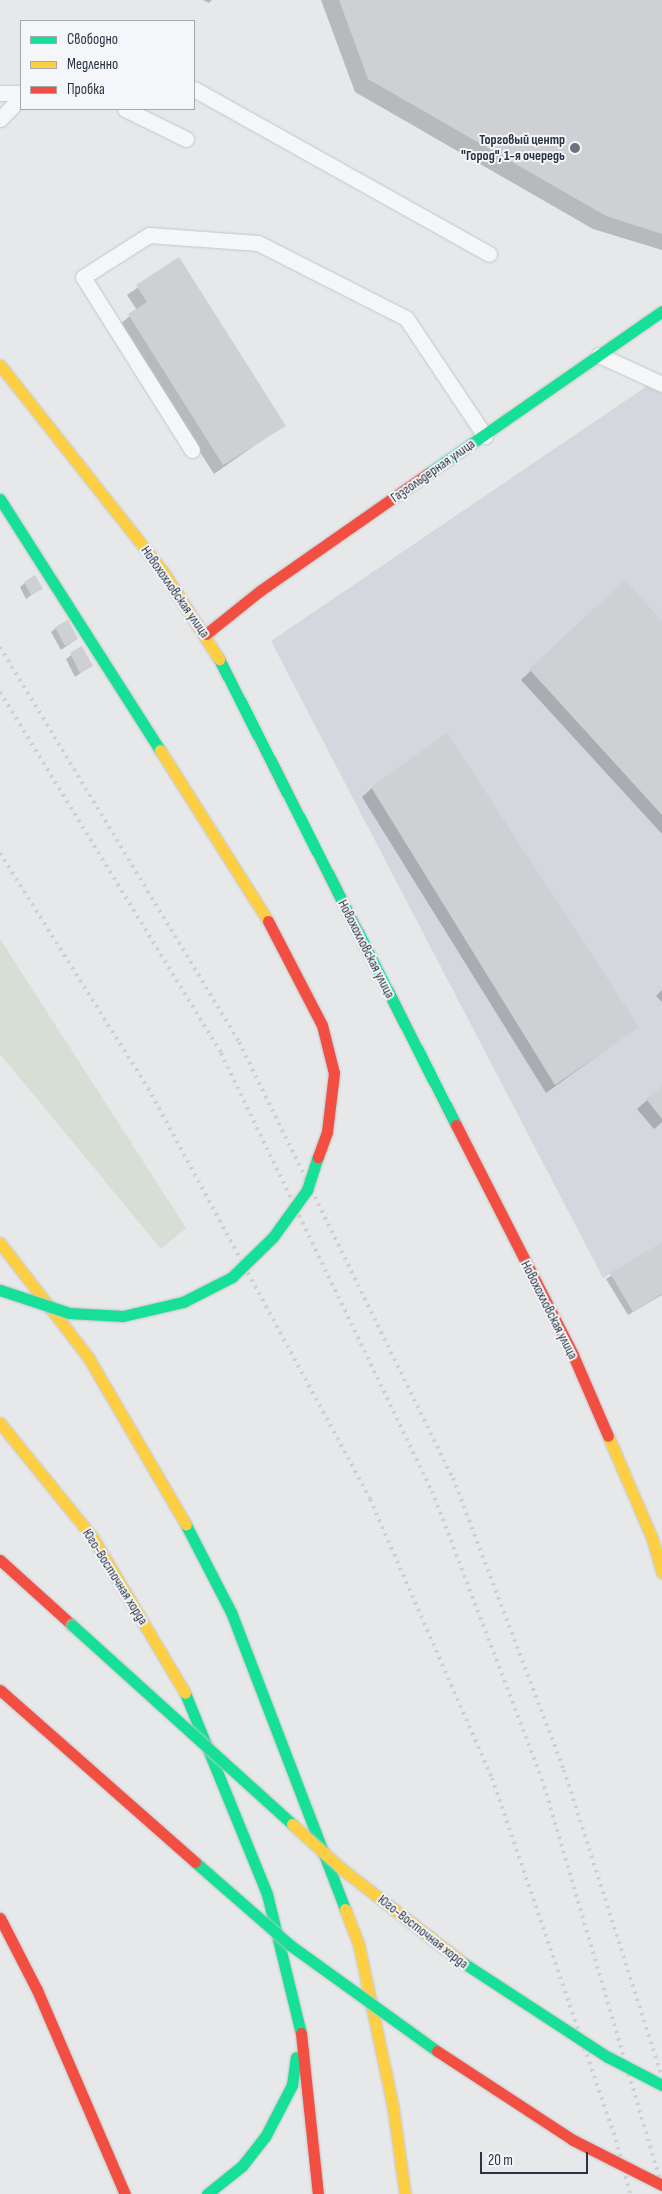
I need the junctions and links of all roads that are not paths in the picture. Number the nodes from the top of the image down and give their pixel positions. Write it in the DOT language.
graph roads {
  1 [pos="195,90"];
  2 [pos="0,92"];
  3 [pos="20,93"];
  4 [pos="20,98"];
  5 [pos="127,110"];
  6 [pos="0,119"];
  7 [pos="186,139"];
  8 [pos="489,254"];
  9 [pos="662,311"];
  10 [pos="599,355"];
  11 [pos="0,365"];
  12 [pos="662,384"];
  13 [pos="485,436"];
  14 [pos="192,450"];
  15 [pos="0,499"];
  16 [pos="206,634"];
  17 [pos="0,1243"];
  18 [pos="0,1290"];
  19 [pos="0,1423"];
  20 [pos="657,1540"];
  21 [pos="0,1560"];
  22 [pos="662,1573"];
  23 [pos="0,1690"];
  24 [pos="0,1918"];
  25 [pos="0,1944"];
  26 [pos="37,1990"];
  27 [pos="301,2030"];
  28 [pos="662,2085"];
  29 [pos="662,2185"];
  30 [pos="125,2194"];
  31 [pos="207,2194"];
  32 [pos="318,2194"];
  33 [pos="405,2194"];
  1 -- 8 [label="lane"];
  2 -- 3 [label="lane"];
  4 -- 6 [label="lane"];
  5 -- 7 [label="lane"];
  9 -- 10 [label="main road, Газгольдерная улица"];
  10 -- 12 [label="lane"];
  10 -- 13 [label="main road, Газгольдерная улица"];
  11 -- 16 [label="main road, Новохохловская улица"];
  13 -- 14 [label="lane"];
  13 -- 16 [label="main road, Газгольдерная улица"];
  15 -- 18 [label="main road, bridge"];
  16 -- 20 [label="main road, Новохохловская улица"];
  17 -- 33 [label="main road"];
  19 -- 27 [label="main road, Юго-Восточная хорда, bridge"];
  20 -- 22 [label="main road, Новохохловская улица"];
  21 -- 28 [label="main road, Юго-Восточная хорда, bridge"];
  23 -- 29 [label="main road, bridge"];
  24 -- 26 [label="main road"];
  25 -- 26 [label="main road"];
  26 -- 30 [label="main road"];
  27 -- 31 [label="main road"];
  27 -- 32 [label="main road, Юго-Восточная хорда"];
}
